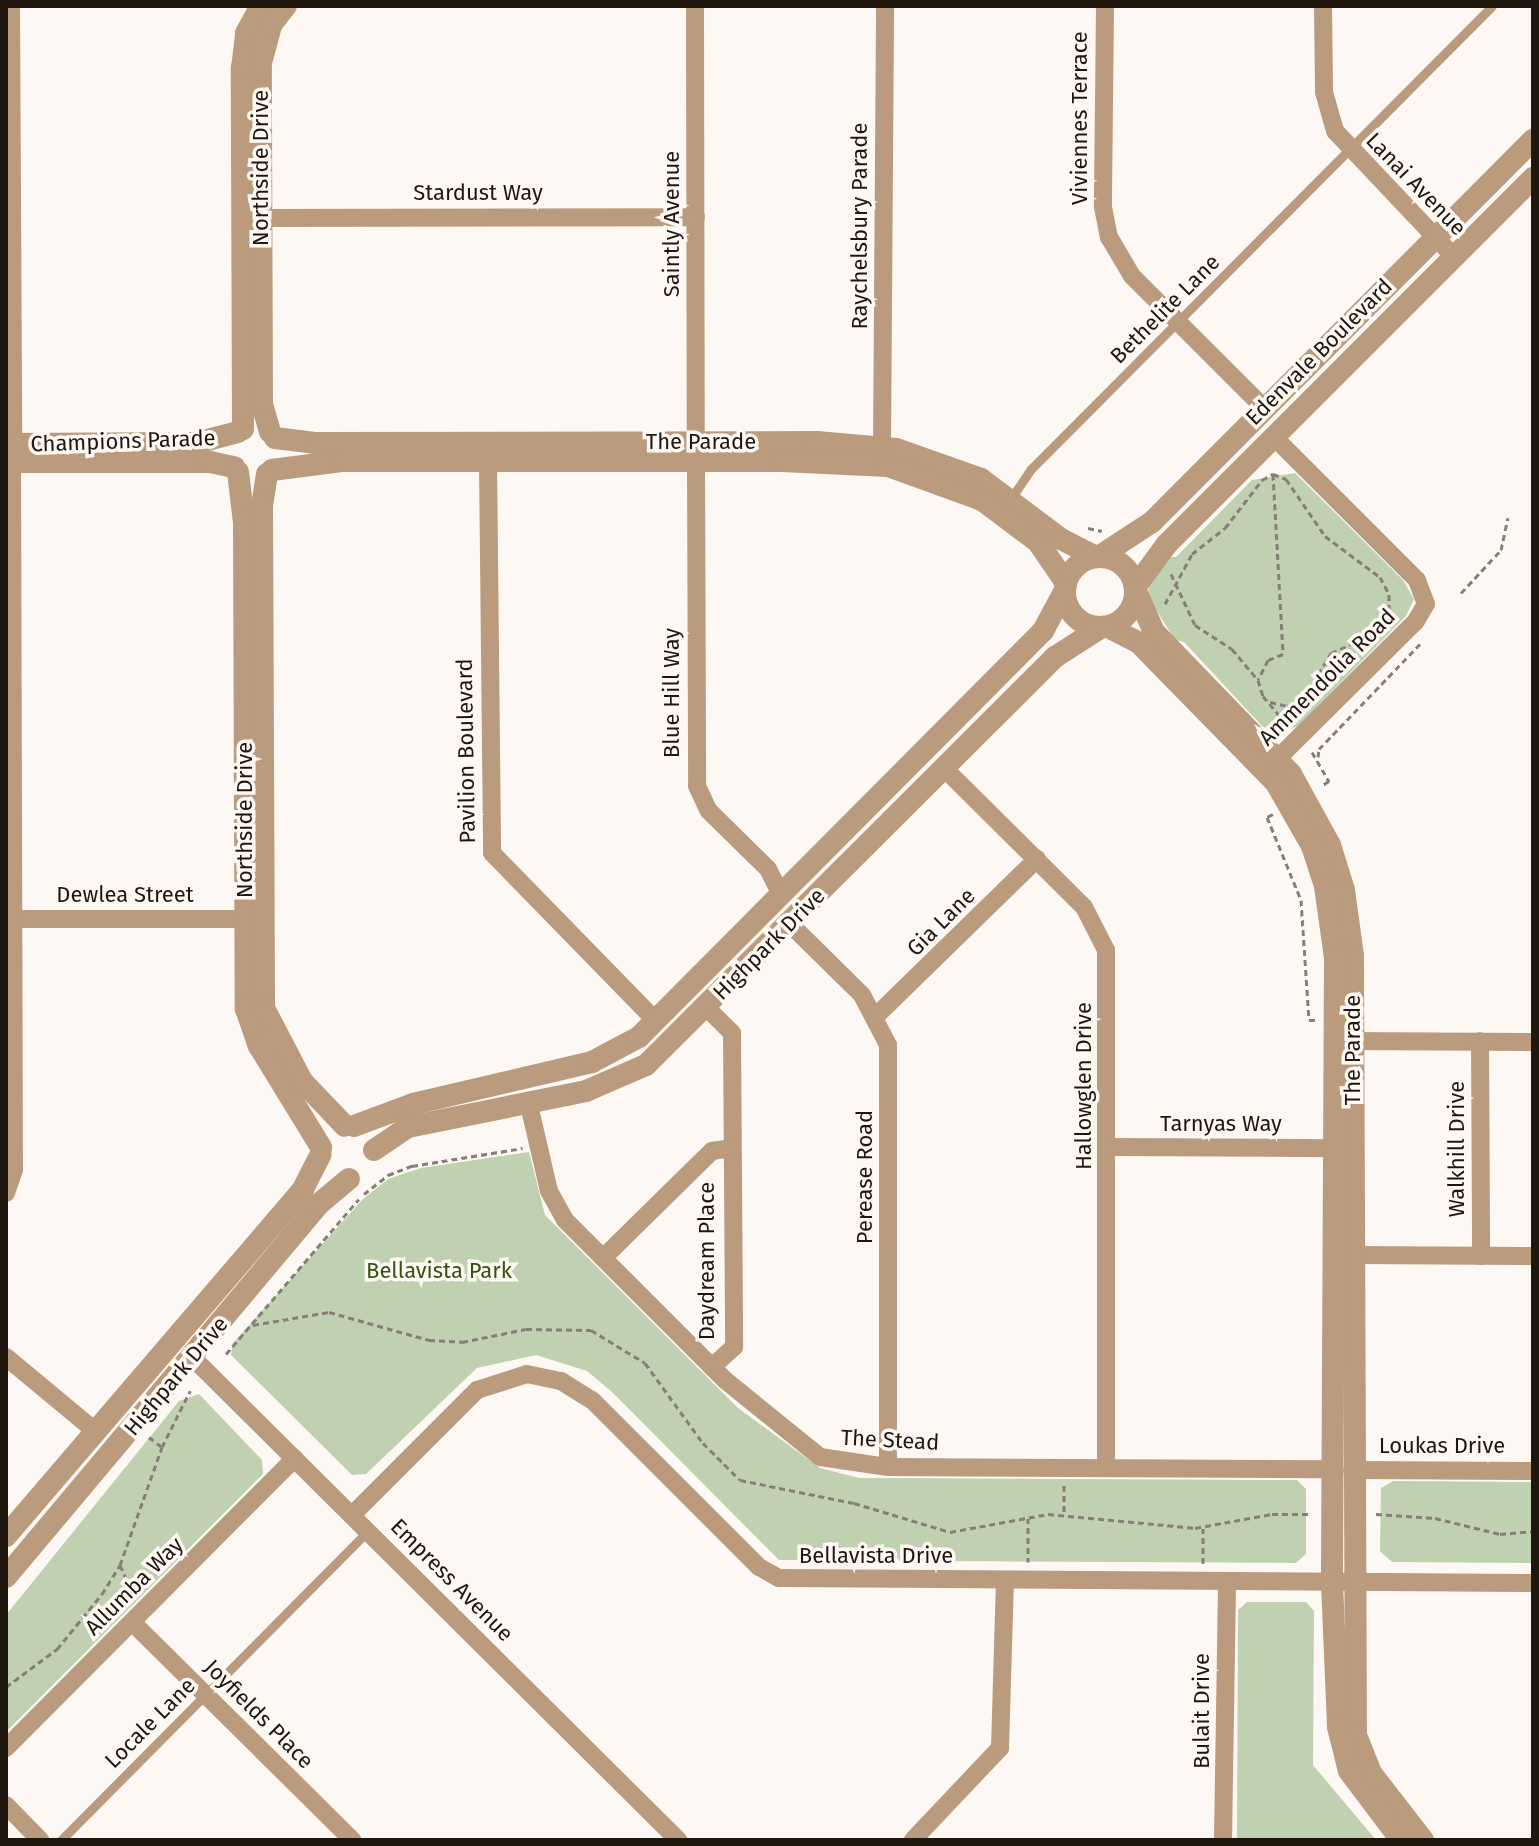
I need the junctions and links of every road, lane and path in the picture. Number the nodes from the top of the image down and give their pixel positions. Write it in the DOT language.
graph roads {
  1 [pos="11,6"];
  2 [pos="261,6"];
  3 [pos="286,6"];
  4 [pos="695,6"];
  5 [pos="885,6"];
  6 [pos="1105,6"];
  7 [pos="1323,6"];
  8 [pos="1492,6"];
  9 [pos="1533,140"];
  10 [pos="1347,149"];
  11 [pos="1533,178"];
  12 [pos="696,217"];
  13 [pos="252,218"];
  14 [pos="1435,237"];
  15 [pos="1454,257"];
  16 [pos="1178,321"];
  17 [pos="1264,408"];
  18 [pos="240,430"];
  19 [pos="272,435"];
  20 [pos="1275,438"];
  21 [pos="882,447"];
  22 [pos="488,452"];
  23 [pos="696,452"];
  24 [pos="9,453"];
  25 [pos="236,470"];
  26 [pos="270,472"];
  27 [pos="1012,497"];
  28 [pos="1508,518"];
  29 [pos="1098,557"];
  30 [pos="1065,586"];
  31 [pos="1136,588"];
  32 [pos="1461,593"];
  33 [pos="1389,613"];
  34 [pos="1146,621"];
  35 [pos="1105,627"];
  36 [pos="1407,631"];
  37 [pos="1268,702"];
  38 [pos="1318,757"];
  39 [pos="1272,764"];
  40 [pos="944,768"];
  41 [pos="1037,859"];
  42 [pos="781,894"];
  43 [pos="10,919"];
  44 [pos="254,919"];
  45 [pos="790,924"];
  46 [pos="706,1007"];
  47 [pos="876,1016"];
  48 [pos="655,1020"];
  49 [pos="1480,1041"];
  50 [pos="1344,1042"];
  51 [pos="1533,1042"];
  52 [pos="529,1105"];
  53 [pos="349,1126"];
  54 [pos="538,1145"];
  55 [pos="1108,1147"];
  56 [pos="731,1148"];
  57 [pos="1334,1148"];
  58 [pos="321,1150"];
  59 [pos="374,1150"];
  60 [pos="349,1179"];
  61 [pos="6,1193"];
  62 [pos="1352,1255"];
  63 [pos="1481,1256"];
  64 [pos="1533,1256"];
  65 [pos="603,1258"];
  66 [pos="170,1339"];
  67 [pos="191,1356"];
  68 [pos="6,1357"];
  69 [pos="712,1367"];
  70 [pos="209,1373"];
  71 [pos="95,1431"];
  72 [pos="115,1449"];
  73 [pos="295,1458"];
  74 [pos="888,1467"];
  75 [pos="1064,1468"];
  76 [pos="1106,1468"];
  77 [pos="1342,1469"];
  78 [pos="1533,1471"];
  79 [pos="1064,1513"];
  80 [pos="352,1515"];
  81 [pos="1028,1518"];
  82 [pos="1203,1528"];
  83 [pos="368,1531"];
  84 [pos="6,1536"];
  85 [pos="120,1565"];
  86 [pos="6,1577"];
  87 [pos="1005,1581"];
  88 [pos="1029,1581"];
  89 [pos="1204,1582"];
  90 [pos="1227,1582"];
  91 [pos="1343,1582"];
  92 [pos="1533,1583"];
  93 [pos="147,1607"];
  94 [pos="132,1622"];
  95 [pos="6,1687"];
  96 [pos="205,1694"];
  97 [pos="6,1748"];
  98 [pos="6,1805"];
  99 [pos="40,1840"];
  100 [pos="61,1840"];
  101 [pos="352,1840"];
  102 [pos="678,1840"];
  103 [pos="913,1840"];
  104 [pos="1223,1840"];
  105 [pos="1401,1840"];
  106 [pos="1423,1840"];
  1 -- 24 [label="street"];
  2 -- 13 [label="street, Northside Drive"];
  3 -- 13 [label="street, Northside Drive"];
  4 -- 12 [label="street, Saintly Avenue"];
  5 -- 21 [label="street, Raychelsbury Parade"];
  6 -- 16 [label="street, Viviennes Terrace"];
  7 -- 10 [label="street, Lanai Avenue"];
  8 -- 10 [label="lane, Bethelite Lane"];
  9 -- 14 [label="street, Edenvale Boulevard"];
  10 -- 14 [label="street, Lanai Avenue"];
  10 -- 16 [label="lane, Bethelite Lane"];
  11 -- 15 [label="street, Edenvale Boulevard"];
  12 -- 13 [label="street, Stardust Way"];
  12 -- 23 [label="street, Saintly Avenue"];
  13 -- 18 [label="street, Northside Drive"];
  13 -- 19 [label="street, Northside Drive"];
  14 -- 15 [label="street, Lanai Avenue"];
  14 -- 17 [label="street, Edenvale Boulevard"];
  15 -- 20 [label="street, Edenvale Boulevard"];
  16 -- 17 [label="street, Viviennes Terrace"];
  16 -- 27 [label="lane, Bethelite Lane"];
  17 -- 29 [label="street, Edenvale Boulevard"];
  18 -- 19 [label="street"];
  18 -- 24 [label="street, Champions Parade"];
  18 -- 25 [label="street"];
  19 -- 22 [label="street, The Parade"];
  19 -- 26 [label="street"];
  20 -- 31 [label="street, Edenvale Boulevard"];
  20 -- 36 [label="street, Ammendolia Road"];
  21 -- 23 [label="street, The Parade"];
  21 -- 27 [label="street, The Parade"];
  22 -- 23 [label="street, The Parade"];
  22 -- 26 [label="street, The Parade"];
  22 -- 48 [label="street, Pavilion Boulevard"];
  23 -- 30 [label="street, The Parade"];
  23 -- 42 [label="street, Blue Hill Way"];
  24 -- 25 [label="street, Champions Parade"];
  24 -- 43 [label="street"];
  25 -- 26 [label="street"];
  25 -- 44 [label="street, Northside Drive"];
  26 -- 44 [label="street, Northside Drive"];
  27 -- 29 [label="street, The Parade"];
  28 -- 32 [label="path"];
  29 -- 30 [label="street"];
  29 -- 31 [label="street"];
  30 -- 35 [label="street"];
  30 -- 42 [label="street, Highpark Drive"];
  31 -- 34 [label="street, The Parade"];
  31 -- 35 [label="street"];
  33 -- 34 [label="path"];
  33 -- 36 [label="path"];
  33 -- 37 [label="path"];
  34 -- 39 [label="street, The Parade"];
  35 -- 39 [label="street, The Parade"];
  35 -- 40 [label="street, Highpark Drive"];
  36 -- 38 [label="path"];
  36 -- 39 [label="street, Ammendolia Road"];
  39 -- 50 [label="street, The Parade"];
  40 -- 41 [label="street, Hallowglen Drive"];
  40 -- 45 [label="street, Highpark Drive"];
  41 -- 47 [label="street, Gia Lane"];
  41 -- 55 [label="street, Hallowglen Drive"];
  42 -- 48 [label="street, Highpark Drive"];
  43 -- 44 [label="street, Dewlea Street"];
  43 -- 61 [label="street"];
  44 -- 53 [label="street, Northside Drive"];
  44 -- 58 [label="street, Northside Drive"];
  45 -- 46 [label="street, Highpark Drive"];
  45 -- 47 [label="street, Perease Road"];
  46 -- 52 [label="street, Highpark Drive"];
  46 -- 56 [label="street, Daydream Place"];
  47 -- 74 [label="street, Perease Road"];
  48 -- 53 [label="street, Highpark Drive"];
  49 -- 50 [label="street"];
  49 -- 51 [label="street"];
  49 -- 63 [label="street, Walkhill Drive"];
  50 -- 57 [label="street, The Parade"];
  50 -- 62 [label="street, The Parade"];
  52 -- 54 [label="street, The Stead"];
  52 -- 59 [label="street, Highpark Drive"];
  53 -- 58 [label="street"];
  53 -- 59 [label="street"];
  54 -- 65 [label="street, The Stead"];
  54 -- 70 [label="path"];
  55 -- 57 [label="street, Tarnyas Way"];
  55 -- 76 [label="street, Hallowglen Drive"];
  56 -- 65 [label="street, Daydream Place"];
  56 -- 69 [label="street, Daydream Place"];
  57 -- 77 [label="street, The Parade"];
  58 -- 60 [label="street"];
  58 -- 66 [label="street, Highpark Drive"];
  59 -- 60 [label="street"];
  60 -- 67 [label="street, Highpark Drive"];
  62 -- 63 [label="street"];
  62 -- 77 [label="street, The Parade"];
  63 -- 64 [label="street"];
  65 -- 69 [label="street, The Stead"];
  66 -- 67 [label="street"];
  66 -- 71 [label="street, Highpark Drive"];
  67 -- 70 [label="street, Empress Avenue"];
  67 -- 72 [label="street, Highpark Drive"];
  68 -- 71 [label="street"];
  69 -- 74 [label="street, The Stead"];
  70 -- 73 [label="street, Empress Avenue"];
  70 -- 85 [label="path"];
  71 -- 72 [label="street"];
  71 -- 84 [label="street, Highpark Drive"];
  72 -- 86 [label="street, Highpark Drive"];
  73 -- 80 [label="street, Empress Avenue"];
  73 -- 93 [label="street, Allumba Way"];
  74 -- 75 [label="street, The Stead"];
  75 -- 76 [label="street, The Stead"];
  75 -- 79 [label="path"];
  76 -- 77 [label="street, The Stead"];
  77 -- 78 [label="street, Loukas Drive"];
  77 -- 91 [label="street, The Parade"];
  80 -- 83 [label="street, Empress Avenue"];
  80 -- 87 [label="street, Bellavista Drive"];
  81 -- 88 [label="path"];
  82 -- 89 [label="path"];
  83 -- 96 [label="lane, Locale Lane"];
  83 -- 102 [label="street, Empress Avenue"];
  85 -- 93 [label="path"];
  85 -- 95 [label="path"];
  87 -- 88 [label="street, Bellavista Drive"];
  87 -- 103 [label="street"];
  88 -- 89 [label="street, Bellavista Drive"];
  89 -- 90 [label="street, Bellavista Drive"];
  90 -- 91 [label="street, Bellavista Drive"];
  90 -- 104 [label="street, Bulait Drive"];
  91 -- 92 [label="street, Bellavista Drive"];
  91 -- 105 [label="street"];
  91 -- 106 [label="street"];
  93 -- 94 [label="street, Allumba Way"];
  94 -- 96 [label="street, Joyfields Place"];
  94 -- 97 [label="street, Allumba Way"];
  96 -- 100 [label="lane, Locale Lane"];
  96 -- 101 [label="street, Joyfields Place"];
  98 -- 99 [label="street"];
}
